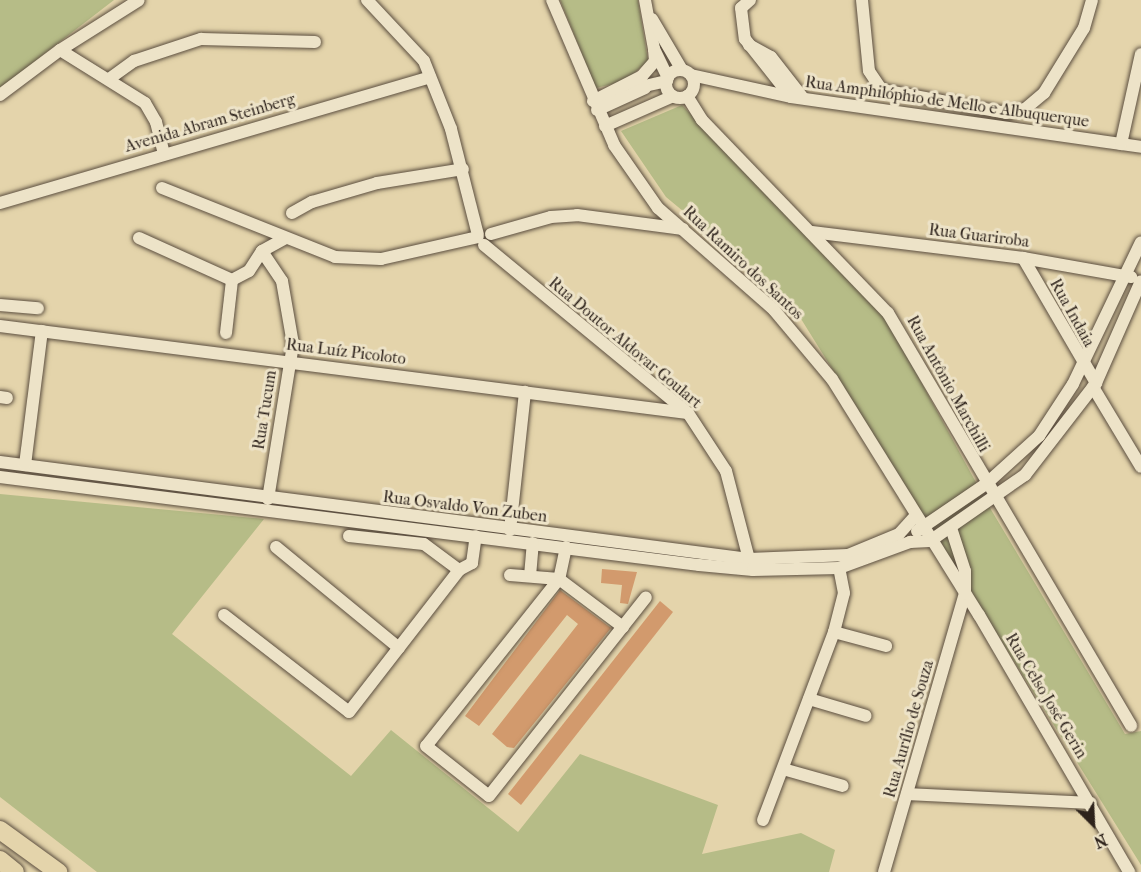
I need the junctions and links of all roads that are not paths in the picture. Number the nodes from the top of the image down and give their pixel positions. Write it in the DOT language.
graph roads {
  1 [pos="139,0"];
  2 [pos="368,0"];
  3 [pos="552,0"];
  4 [pos="750,0"];
  5 [pos="862,0"];
  6 [pos="1092,0"];
  7 [pos="645,2"];
  8 [pos="315,42"];
  9 [pos="654,49"];
  10 [pos="60,50"];
  11 [pos="1141,54"];
  12 [pos="687,73"];
  13 [pos="430,77"];
  14 [pos="109,79"];
  15 [pos="668,85"];
  16 [pos="749,90"];
  17 [pos="690,93"];
  18 [pos="0,95"];
  19 [pos="797,98"];
  20 [pos="595,106"];
  21 [pos="605,126"];
  22 [pos="1121,144"];
  23 [pos="1141,147"];
  24 [pos="164,153"];
  25 [pos="463,170"];
  26 [pos="162,188"];
  27 [pos="0,203"];
  28 [pos="658,208"];
  29 [pos="292,213"];
  30 [pos="645,227"];
  31 [pos="683,229"];
  32 [pos="812,232"];
  33 [pos="485,236"];
  34 [pos="139,238"];
  35 [pos="285,238"];
  36 [pos="1141,242"];
  37 [pos="262,251"];
  38 [pos="1023,258"];
  39 [pos="1126,275"];
  40 [pos="232,280"];
  41 [pos="1141,281"];
  42 [pos="0,305"];
  43 [pos="38,308"];
  44 [pos="0,326"];
  45 [pos="42,332"];
  46 [pos="226,333"];
  47 [pos="290,361"];
  48 [pos="1082,365"];
  49 [pos="1094,385"];
  50 [pos="525,392"];
  51 [pos="688,413"];
  52 [pos="0,462"];
  53 [pos="25,465"];
  54 [pos="1141,467"];
  55 [pos="0,477"];
  56 [pos="986,484"];
  57 [pos="268,499"];
  58 [pos="994,500"];
  59 [pos="919,520"];
  60 [pos="951,528"];
  61 [pos="510,530"];
  62 [pos="349,536"];
  63 [pos="476,536"];
  64 [pos="930,541"];
  65 [pos="910,542"];
  66 [pos="533,543"];
  67 [pos="566,547"];
  68 [pos="276,548"];
  69 [pos="749,560"];
  70 [pos="838,568"];
  71 [pos="459,570"];
  72 [pos="510,575"];
  73 [pos="530,576"];
  74 [pos="559,579"];
  75 [pos="965,594"];
  76 [pos="646,597"];
  77 [pos="224,615"];
  78 [pos="622,627"];
  79 [pos="834,632"];
  80 [pos="886,646"];
  81 [pos="399,648"];
  82 [pos="809,699"];
  83 [pos="866,716"];
  84 [pos="1131,726"];
  85 [pos="783,769"];
  86 [pos="843,786"];
  87 [pos="907,794"];
  88 [pos="1090,803"];
  89 [pos="763,820"];
  90 [pos="0,825"];
  91 [pos="0,830"];
  92 [pos="31,851"];
  93 [pos="0,860"];
  94 [pos="15,872"];
  95 [pos="58,872"];
  96 [pos="884,872"];
  97 [pos="1129,872"];
  1 -- 10 [label="street"];
  2 -- 13 [label="street, Rua Doutor Aldovar Goulart"];
  3 -- 20 [label="street, Rua Ramiro dos Santos"];
  4 -- 19 [label="street"];
  5 -- 6 [label="street"];
  7 -- 9 [label="street"];
  7 -- 12 [label="street"];
  8 -- 14 [label="street"];
  9 -- 15 [label="street"];
  9 -- 20 [label="street"];
  10 -- 14 [label="street"];
  10 -- 18 [label="street"];
  11 -- 22 [label="street"];
  12 -- 15 [label="street"];
  12 -- 16 [label="street, Rua Amphilóphio de Mello e Albuquerque"];
  12 -- 17 [label="street"];
  13 -- 24 [label="street, Avenida Abram Steinberg"];
  13 -- 25 [label="street, Rua Doutor Aldovar Goulart"];
  14 -- 24 [label="street"];
  15 -- 17 [label="street, Rua Amphilóphio de Mello e Albuquerque"];
  15 -- 20 [label="street"];
  15 -- 21 [label="street"];
  16 -- 17 [label="street, Rua Amphilóphio de Mello e Albuquerque"];
  16 -- 19 [label="street, Rua Amphilóphio de Mello e Albuquerque"];
  17 -- 32 [label="street, Rua Antônio Marchilli"];
  19 -- 22 [label="street, Rua Amphilóphio de Mello e Albuquerque"];
  20 -- 21 [label="street, Rua Ramiro dos Santos"];
  21 -- 28 [label="street, Rua Ramiro dos Santos"];
  22 -- 23 [label="street, Rua Amphilóphio de Mello e Albuquerque"];
  24 -- 27 [label="street, Avenida Abram Steinberg"];
  25 -- 29 [label="street"];
  25 -- 33 [label="street, Rua Doutor Aldovar Goulart"];
  26 -- 35 [label="street"];
  28 -- 30 [label="street"];
  28 -- 31 [label="street, Rua Ramiro dos Santos"];
  30 -- 31 [label="street"];
  30 -- 33 [label="street"];
  31 -- 59 [label="street, Rua Ramiro dos Santos"];
  32 -- 38 [label="street, Rua Guariroba"];
  32 -- 56 [label="street, Rua Antônio Marchilli"];
  33 -- 35 [label="street"];
  33 -- 51 [label="street, Rua Doutor Aldovar Goulart"];
  34 -- 40 [label="street"];
  35 -- 37 [label="street"];
  36 -- 39 [label="street, Rua Osvaldo Von Zuben"];
  37 -- 40 [label="street"];
  37 -- 47 [label="street, Rua Tucum"];
  38 -- 39 [label="street, Rua Guariroba"];
  38 -- 48 [label="street, Rua Indaia"];
  39 -- 41 [label="street, Rua Guariroba"];
  39 -- 48 [label="street, Rua Osvaldo Von Zuben"];
  40 -- 46 [label="street"];
  41 -- 49 [label="street, Rua Osvaldo Von Zuben"];
  42 -- 43 [label="street"];
  44 -- 45 [label="street, Rua Luíz Picoloto"];
  45 -- 47 [label="street, Rua Luíz Picoloto"];
  45 -- 53 [label="street"];
  47 -- 50 [label="street, Rua Luíz Picoloto"];
  47 -- 57 [label="street, Rua Tucum"];
  48 -- 49 [label="street, Rua Indaia"];
  48 -- 56 [label="street, Rua Osvaldo Von Zuben"];
  49 -- 54 [label="street, Rua Indaia"];
  49 -- 58 [label="street, Rua Osvaldo Von Zuben"];
  50 -- 51 [label="street, Rua Luíz Picoloto"];
  50 -- 61 [label="street"];
  51 -- 69 [label="street, Rua Doutor Aldovar Goulart"];
  52 -- 53 [label="street, Rua Osvaldo Von Zuben"];
  53 -- 57 [label="street, Rua Osvaldo Von Zuben"];
  55 -- 63 [label="street, Rua Osvaldo Von Zuben"];
  56 -- 58 [label="street, Rua Antônio Marchilli"];
  56 -- 59 [label="street, Rua Osvaldo Von Zuben"];
  57 -- 61 [label="street, Rua Osvaldo Von Zuben"];
  58 -- 60 [label="street, Rua Osvaldo Von Zuben"];
  58 -- 84 [label="street, Rua Antônio Marchilli"];
  59 -- 64 [label="street, Rua Ramiro dos Santos"];
  59 -- 65 [label="street, Rua Osvaldo Von Zuben"];
  59 -- 69 [label="street, Rua Osvaldo Von Zuben"];
  60 -- 64 [label="street, Rua Osvaldo Von Zuben"];
  60 -- 75 [label="street"];
  61 -- 69 [label="street, Rua Osvaldo Von Zuben"];
  62 -- 71 [label="street"];
  63 -- 66 [label="street, Rua Osvaldo Von Zuben"];
  63 -- 71 [label="street"];
  64 -- 65 [label="street, Rua Osvaldo Von Zuben"];
  64 -- 75 [label="street, Rua Celso José Gerin"];
  65 -- 70 [label="street, Rua Osvaldo Von Zuben"];
  66 -- 67 [label="street, Rua Osvaldo Von Zuben"];
  66 -- 73 [label="street"];
  67 -- 70 [label="street, Rua Osvaldo Von Zuben"];
  67 -- 74 [label="street"];
  68 -- 81 [label="street"];
  70 -- 79 [label="street"];
  71 -- 81 [label="street"];
  72 -- 73 [label="street"];
  73 -- 74 [label="street"];
  74 -- 78 [label="street"];
  74 -- 78 [label="street"];
  75 -- 87 [label="street, Rua Aurílio de Souza"];
  75 -- 88 [label="street, Rua Celso José Gerin"];
  76 -- 78 [label="street"];
  77 -- 81 [label="street"];
  79 -- 80 [label="street"];
  79 -- 82 [label="street"];
  82 -- 83 [label="street"];
  82 -- 85 [label="street"];
  85 -- 86 [label="street"];
  85 -- 89 [label="street"];
  87 -- 88 [label="street"];
  87 -- 96 [label="street, Rua Aurílio de Souza"];
  88 -- 97 [label="street, Rua Celso José Gerin"];
  90 -- 92 [label="highway"];
  91 -- 92 [label="highway"];
  92 -- 95 [label="highway"];
  93 -- 94 [label="highway"];
}
